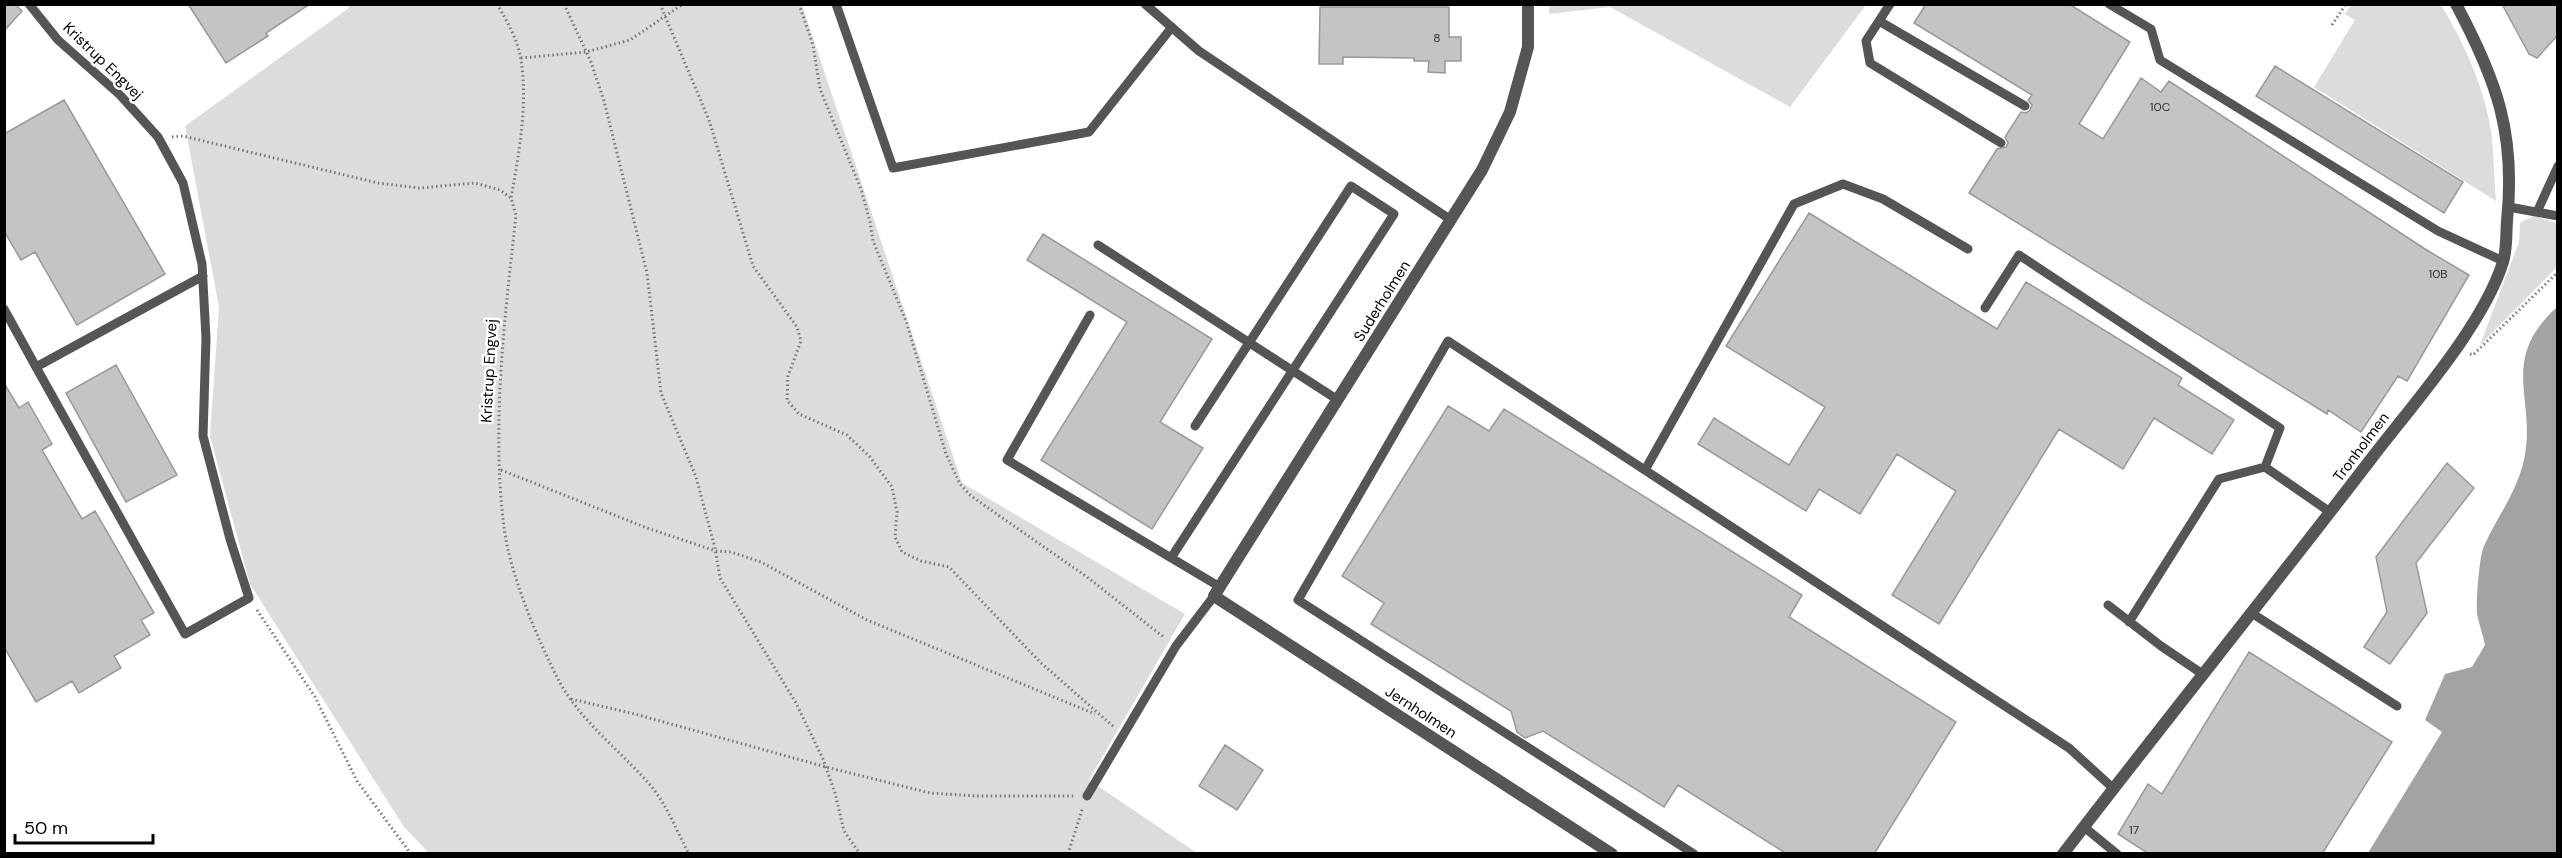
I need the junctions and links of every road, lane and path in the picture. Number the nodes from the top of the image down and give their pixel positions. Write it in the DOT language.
graph roads {
  1 [pos="29,4"];
  2 [pos="497,4"];
  3 [pos="564,4"];
  4 [pos="660,4"];
  5 [pos="683,4"];
  6 [pos="799,4"];
  7 [pos="836,4"];
  8 [pos="1145,4"];
  9 [pos="1528,4"];
  10 [pos="1890,4"];
  11 [pos="2109,4"];
  12 [pos="2346,4"];
  13 [pos="2456,4"];
  14 [pos="664,15"];
  15 [pos="1879,21"];
  16 [pos="2332,25"];
  17 [pos="1172,27"];
  18 [pos="586,52"];
  19 [pos="521,58"];
  20 [pos="2025,106"];
  21 [pos="158,137"];
  22 [pos="2001,143"];
  23 [pos="2558,166"];
  24 [pos="511,198"];
  25 [pos="2509,207"];
  26 [pos="2537,212"];
  27 [pos="2558,216"];
  28 [pos="1451,220"];
  29 [pos="1098,245"];
  30 [pos="1968,249"];
  31 [pos="2503,261"];
  32 [pos="2558,272"];
  33 [pos="203,276"];
  34 [pos="1985,308"];
  35 [pos="4,309"];
  36 [pos="1090,315"];
  37 [pos="1249,343"];
  38 [pos="2455,350"];
  39 [pos="36,367"];
  40 [pos="1292,370"];
  41 [pos="1338,400"];
  42 [pos="1196,426"];
  43 [pos="2265,467"];
  44 [pos="501,469"];
  45 [pos="1645,470"];
  46 [pos="2330,512"];
  47 [pos="716,551"];
  48 [pos="1171,558"];
  49 [pos="1217,592"];
  50 [pos="249,598"];
  51 [pos="2108,605"];
  52 [pos="2253,614"];
  53 [pos="2129,622"];
  54 [pos="1176,646"];
  55 [pos="2204,675"];
  56 [pos="571,699"];
  57 [pos="2397,706"];
  58 [pos="1097,715"];
  59 [pos="1123,734"];
  60 [pos="826,767"];
  61 [pos="2114,789"];
  62 [pos="1087,796"];
  63 [pos="2084,827"];
  64 [pos="411,854"];
  65 [pos="689,854"];
  66 [pos="860,854"];
  67 [pos="1068,854"];
  68 [pos="1612,854"];
  69 [pos="1694,854"];
  70 [pos="2063,854"];
  71 [pos="2117,854"];
  1 -- 21 [label="lane, Kristrup Engvej"];
  2 -- 19 [label="path, Kristrup Engvej"];
  3 -- 18 [label="path"];
  4 -- 14 [label="path"];
  5 -- 14 [label="path"];
  6 -- 54 [label="path"];
  7 -- 17 [label="lane"];
  8 -- 17 [label="lane"];
  9 -- 28 [label="street, Suderholmen"];
  10 -- 15 [label="lane"];
  11 -- 31 [label="lane"];
  12 -- 16 [label="path"];
  13 -- 25 [label="street, Tronholmen"];
  14 -- 18 [label="path"];
  14 -- 58 [label="path"];
  15 -- 20 [label="lane"];
  15 -- 22 [label="lane"];
  17 -- 28 [label="lane"];
  18 -- 19 [label="path"];
  18 -- 47 [label="path"];
  19 -- 24 [label="path, Kristrup Engvej"];
  21 -- 24 [label="path"];
  21 -- 33 [label="lane, Kristrup Engvej"];
  23 -- 26 [label="lane"];
  24 -- 44 [label="path, Kristrup Engvej"];
  25 -- 26 [label="lane"];
  25 -- 31 [label="street, Tronholmen"];
  26 -- 27 [label="lane"];
  28 -- 41 [label="street, Suderholmen"];
  29 -- 37 [label="lane"];
  30 -- 45 [label="lane"];
  31 -- 38 [label="street, Tronholmen"];
  32 -- 38 [label="path"];
  33 -- 39 [label="lane"];
  33 -- 50 [label="lane, Kristrup Engvej"];
  34 -- 43 [label="lane"];
  35 -- 39 [label="lane"];
  36 -- 48 [label="lane"];
  37 -- 40 [label="lane"];
  37 -- 40 [label="lane"];
  37 -- 42 [label="lane"];
  38 -- 46 [label="street, Tronholmen"];
  39 -- 50 [label="lane"];
  40 -- 41 [label="lane"];
  40 -- 48 [label="lane"];
  41 -- 49 [label="street, Suderholmen"];
  43 -- 46 [label="lane"];
  43 -- 53 [label="lane"];
  44 -- 47 [label="path"];
  44 -- 56 [label="path, Kristrup Engvej"];
  45 -- 61 [label="lane"];
  45 -- 69 [label="lane"];
  46 -- 52 [label="street, Tronholmen"];
  47 -- 58 [label="path"];
  47 -- 60 [label="path"];
  48 -- 49 [label="lane"];
  49 -- 54 [label="lane"];
  49 -- 68 [label="street, Jernholmen"];
  50 -- 64 [label="path"];
  51 -- 53 [label="lane"];
  52 -- 55 [label="street, Tronholmen"];
  52 -- 57 [label="lane"];
  53 -- 55 [label="lane"];
  54 -- 59 [label="lane"];
  55 -- 61 [label="street, Tronholmen"];
  56 -- 60 [label="path"];
  56 -- 65 [label="path, Kristrup Engvej"];
  58 -- 59 [label="path"];
  59 -- 62 [label="lane"];
  60 -- 62 [label="path"];
  60 -- 66 [label="path"];
  61 -- 63 [label="street, Tronholmen"];
  62 -- 67 [label="path"];
  63 -- 70 [label="street, Tronholmen"];
  63 -- 71 [label="lane"];
}
